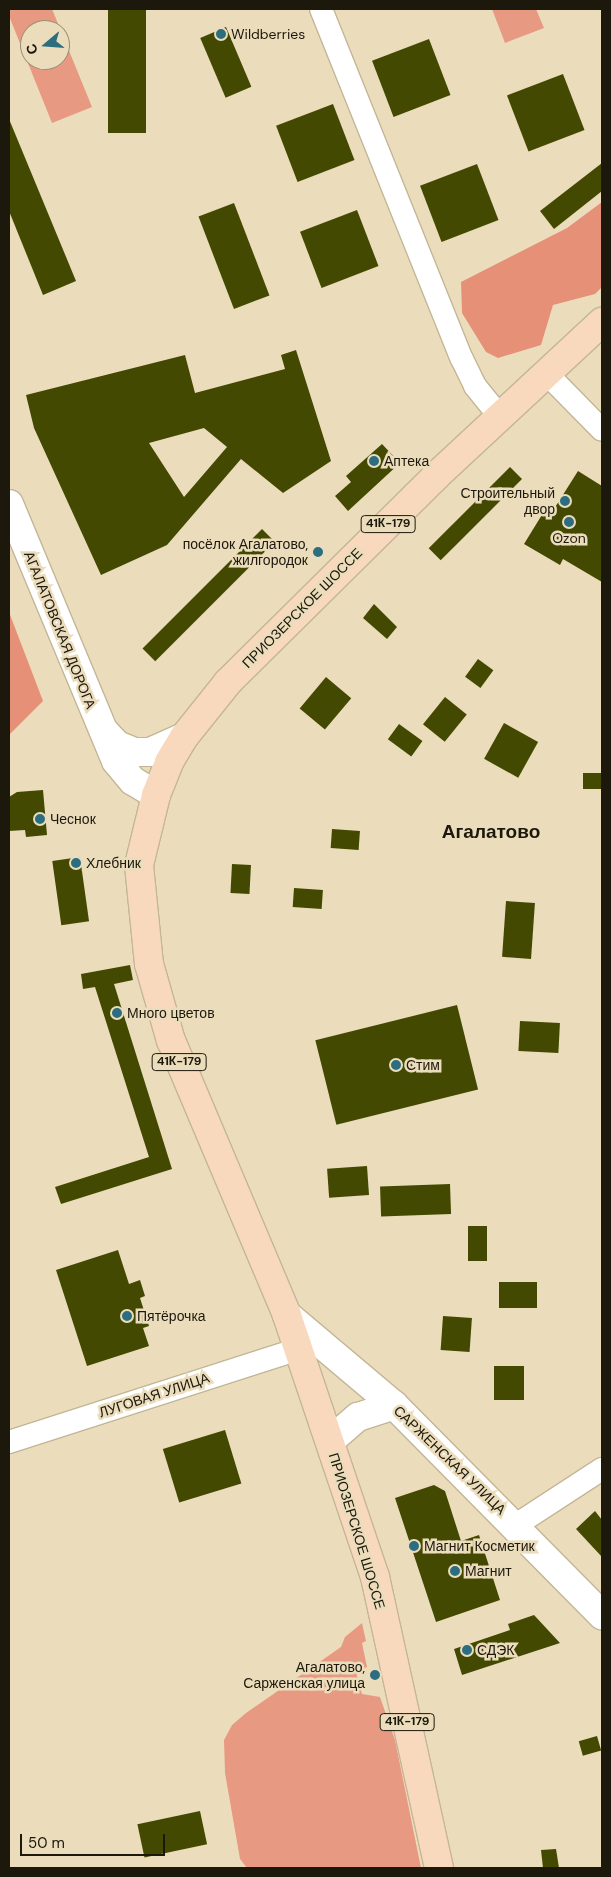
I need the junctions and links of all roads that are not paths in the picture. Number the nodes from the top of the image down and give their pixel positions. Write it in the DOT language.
graph roads {
  1 [pos="321,9"];
  2 [pos="602,322"];
  3 [pos="547,374"];
  4 [pos="500,416"];
  5 [pos="602,430"];
  6 [pos="9,504"];
  7 [pos="101,728"];
  8 [pos="184,737"];
  9 [pos="156,794"];
  10 [pos="287,1315"];
  11 [pos="299,1349"];
  12 [pos="394,1405"];
  13 [pos="330,1441"];
  14 [pos="9,1442"];
  15 [pos="602,1469"];
  16 [pos="516,1524"];
  17 [pos="602,1616"];
  18 [pos="439,1868"];
  1 -- 4 [label="street"];
  2 -- 3 [label="main road, ПРИОЗЕРСКОЕ ШОССЕ / 41К-179"];
  3 -- 4 [label="main road, ПРИОЗЕРСКОЕ ШОССЕ / 41К-179"];
  3 -- 5 [label="street"];
  4 -- 8 [label="main road, ПРИОЗЕРСКОЕ ШОССЕ / 41К-179"];
  6 -- 7 [label="main road, АГАЛАТОВСКАЯ ДОРОГА"];
  7 -- 8 [label="main road"];
  7 -- 9 [label="main road, АГАЛАТОВСКАЯ ДОРОГА"];
  8 -- 9 [label="main road, 41К-179"];
  9 -- 10 [label="main road, 41К-179"];
  10 -- 11 [label="main road, ПРИОЗЕРСКОЕ ШОССЕ / 41К-179"];
  10 -- 12 [label="main road, САРЖЕНСКАЯ УЛИЦА"];
  11 -- 13 [label="main road, ПРИОЗЕРСКОЕ ШОССЕ / 41К-179"];
  11 -- 14 [label="street, ЛУГОВАЯ УЛИЦА"];
  12 -- 13 [label="main road"];
  12 -- 16 [label="main road, САРЖЕНСКАЯ УЛИЦА"];
  13 -- 18 [label="main road, ПРИОЗЕРСКОЕ ШОССЕ / 41К-179"];
  15 -- 16 [label="street"];
  16 -- 17 [label="main road, САРЖЕНСКАЯ УЛИЦА"];
}
